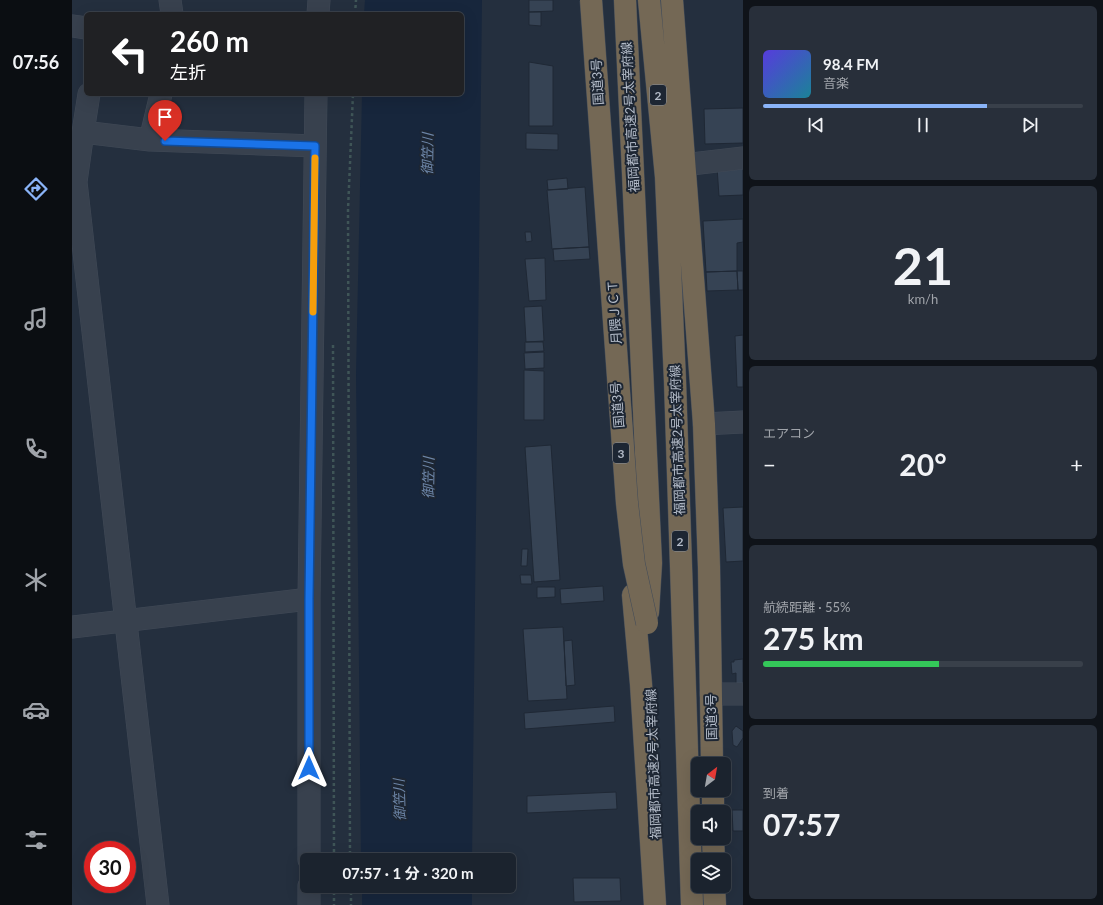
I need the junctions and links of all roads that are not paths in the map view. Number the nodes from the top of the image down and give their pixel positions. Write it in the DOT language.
graph roads {
  1 [pos="170,0"];
  2 [pos="319,0"];
  3 [pos="592,0"];
  4 [pos="625,0"];
  5 [pos="649,0"];
  6 [pos="667,0"];
  7 [pos="672,0"];
  8 [pos="172,12"];
  9 [pos="318,12"];
  10 [pos="72,26"];
  11 [pos="84,28"];
  12 [pos="89,96"];
  13 [pos="161,96"];
  14 [pos="316,96"];
  15 [pos="83,132"];
  16 [pos="150,140"];
  17 [pos="315,146"];
  18 [pos="743,158"];
  19 [pos="684,165"];
  20 [pos="666,177"];
  21 [pos="74,183"];
  22 [pos="743,422"];
  23 [pos="704,424"];
  24 [pos="309,599"];
  25 [pos="125,621"];
  26 [pos="647,623"];
  27 [pos="72,627"];
  28 [pos="711,694"];
  29 [pos="743,694"];
  30 [pos="712,757"];
  31 [pos="309,853"];
  32 [pos="310,893"];
  33 [pos="714,893"];
  34 [pos="158,905"];
  35 [pos="310,905"];
  36 [pos="656,905"];
  37 [pos="692,905"];
  38 [pos="714,905"];
  1 -- 8 [label="street"];
  2 -- 9 [label="street"];
  3 -- 26 [label="highway, 月隈ＪＣＴ, bridge"];
  3 -- 36 [label="highway, 国道3号 / 3"];
  4 -- 26 [label="highway, 福岡都市高速2号太宰府線, bridge"];
  5 -- 20 [label="highway, 福岡都市高速2号太宰府線 / 2"];
  6 -- 20 [label="highway"];
  7 -- 19 [label="highway, 国道3号"];
  10 -- 11 [label="street"];
  12 -- 15 [label="street"];
  13 -- 16 [label="street"];
  14 -- 17 [label="street"];
  15 -- 16 [label="street"];
  15 -- 21 [label="street"];
  16 -- 17 [label="street"];
  17 -- 24 [label="street"];
  18 -- 19 [label="street"];
  19 -- 23 [label="highway, 国道3号"];
  20 -- 37 [label="highway, 福岡都市高速2号太宰府線 / 2"];
  21 -- 25 [label="street"];
  22 -- 23 [label="street"];
  23 -- 28 [label="highway, 国道3号"];
  24 -- 25 [label="street"];
  24 -- 31 [label="street"];
  25 -- 27 [label="street"];
  25 -- 34 [label="street"];
  26 -- 36 [label="highway, 福岡都市高速2号太宰府線"];
  28 -- 29 [label="street"];
  28 -- 30 [label="highway, 国道3号"];
  32 -- 35 [label="street"];
  33 -- 38 [label="highway"];
}
